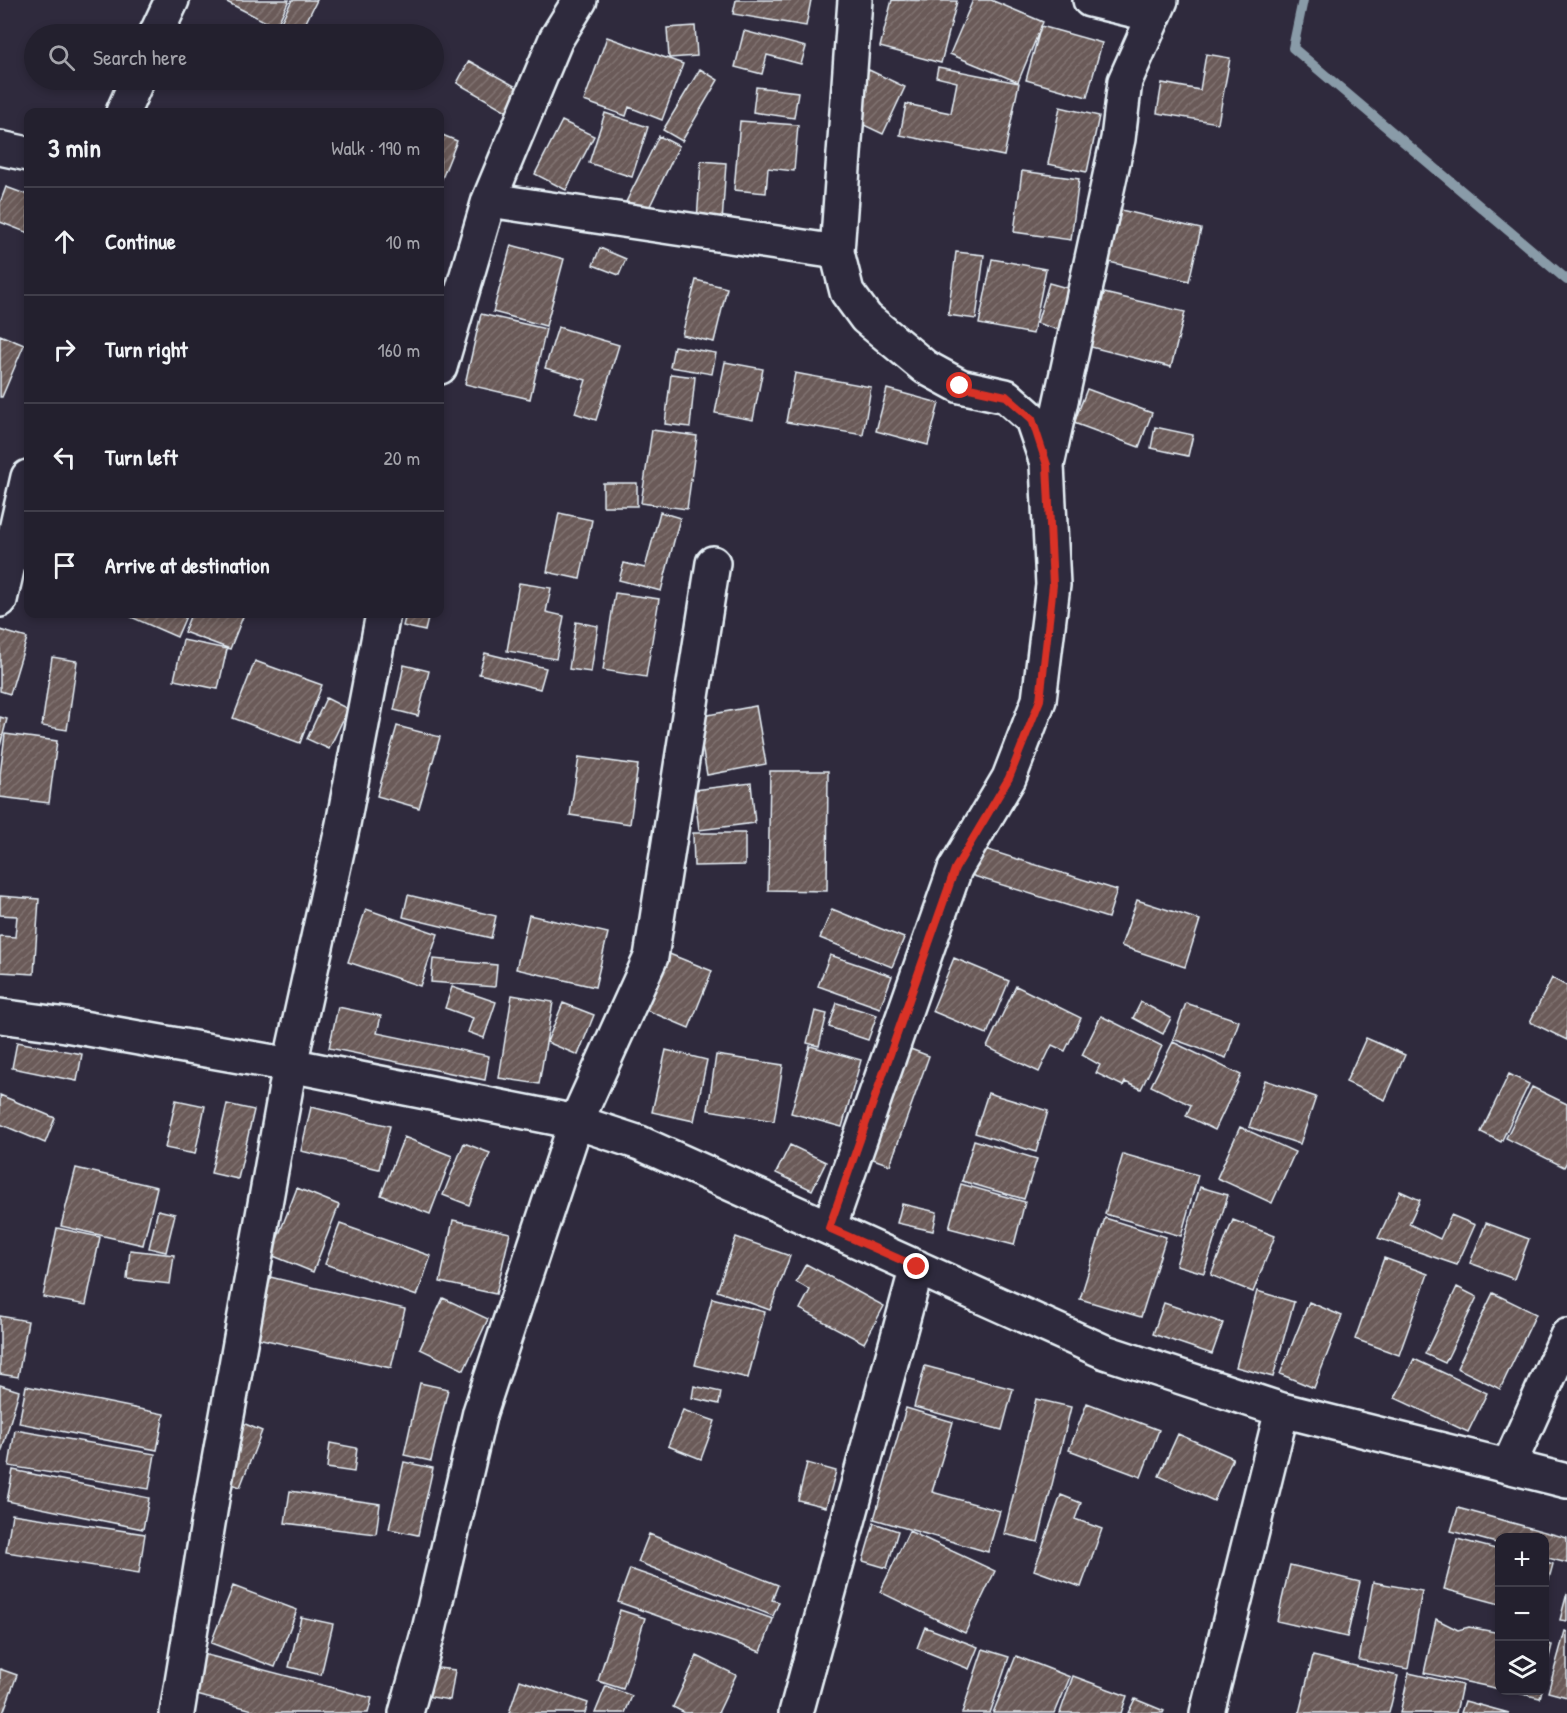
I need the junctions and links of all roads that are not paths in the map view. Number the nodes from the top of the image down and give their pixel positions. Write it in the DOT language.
graph roads {
  1 [pos="172,0"];
  2 [pos="580,0"];
  3 [pos="855,0"];
  4 [pos="1090,0"];
  5 [pos="1157,7"];
  6 [pos="161,24"];
  7 [pos="133,90"];
  8 [pos="125,108"];
  9 [pos="0,148"];
  10 [pos="24,153"];
  11 [pos="489,200"];
  12 [pos="837,252"];
  13 [pos="444,353"];
  14 [pos="1047,465"];
  15 [pos="24,495"];
  16 [pos="713,563"];
  17 [pos="0,600"];
  18 [pos="382,618"];
  19 [pos="0,1016"];
  20 [pos="290,1065"];
  21 [pos="576,1122"];
  22 [pos="829,1228"];
  23 [pos="917,1267"];
  24 [pos="1567,1336"];
  25 [pos="1282,1410"];
  26 [pos="1509,1465"];
  27 [pos="1567,1481"];
  28 [pos="177,1713"];
  29 [pos="406,1713"];
  30 [pos="796,1713"];
  31 [pos="1207,1713"];
  1 -- 6 [label="street"];
  2 -- 11 [label="street"];
  3 -- 12 [label="street"];
  4 -- 5 [label="street"];
  5 -- 14 [label="street"];
  7 -- 8 [label="street"];
  9 -- 10 [label="street"];
  11 -- 12 [label="street"];
  11 -- 13 [label="street"];
  12 -- 14 [label="street"];
  14 -- 22 [label="street"];
  15 -- 17 [label="street"];
  16 -- 21 [label="street"];
  18 -- 20 [label="street"];
  19 -- 20 [label="street"];
  20 -- 21 [label="street"];
  20 -- 28 [label="street"];
  21 -- 22 [label="street"];
  21 -- 29 [label="street"];
  22 -- 23 [label="street"];
  23 -- 25 [label="street"];
  23 -- 30 [label="street"];
  24 -- 26 [label="street"];
  25 -- 26 [label="street"];
  25 -- 31 [label="street"];
  26 -- 27 [label="street"];
}
